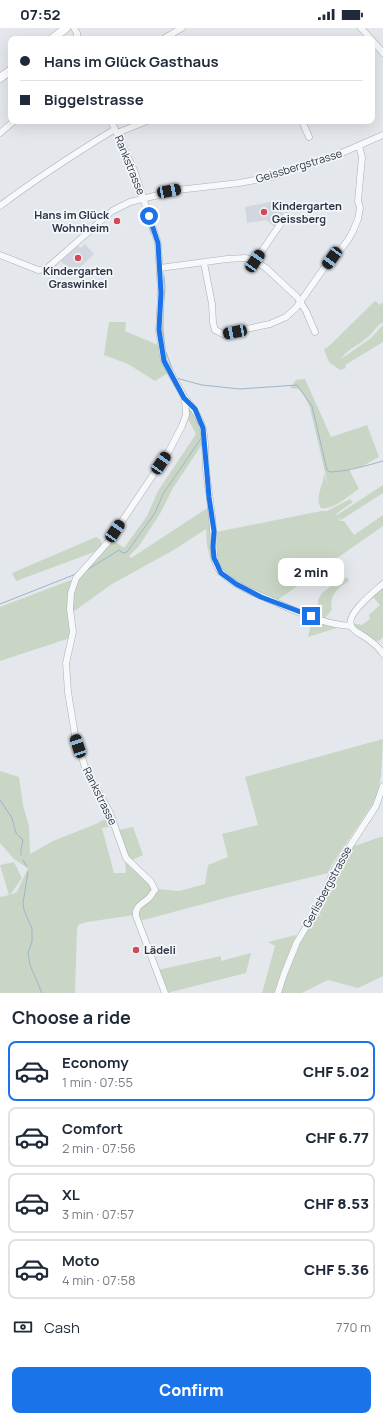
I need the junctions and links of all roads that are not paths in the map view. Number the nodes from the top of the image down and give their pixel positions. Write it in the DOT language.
graph roads {
  1 [pos="66,28"];
  2 [pos="182,28"];
  3 [pos="361,28"];
  4 [pos="56,36"];
  5 [pos="168,36"];
  6 [pos="368,36"];
  7 [pos="375,44"];
  8 [pos="383,53"];
  9 [pos="10,124"];
  10 [pos="112,124"];
  11 [pos="138,124"];
  12 [pos="303,124"];
  13 [pos="116,131"];
  14 [pos="0,133"];
  15 [pos="383,135"];
  16 [pos="309,137"];
  17 [pos="359,146"];
  18 [pos="143,198"];
  19 [pos="0,206"];
  20 [pos="286,216"];
  21 [pos="0,255"];
  22 [pos="255,261"];
  23 [pos="204,263"];
  24 [pos="160,268"];
  25 [pos="300,302"];
  26 [pos="315,332"];
  27 [pos="184,398"];
  28 [pos="383,584"];
  29 [pos="351,626"];
  30 [pos="383,654"];
  31 [pos="383,786"];
  32 [pos="165,993"];
  33 [pos="278,993"];
  1 -- 4 [label="main road"];
  2 -- 5 [label="street"];
  3 -- 6 [label="street"];
  7 -- 8 [label="street"];
  9 -- 14 [label="street"];
  10 -- 13 [label="street, Rankstrasse"];
  11 -- 13 [label="street"];
  12 -- 16 [label="street"];
  13 -- 18 [label="street, Rankstrasse"];
  13 -- 19 [label="street"];
  15 -- 17 [label="street, Geissbergstrasse"];
  17 -- 18 [label="street, Geissbergstrasse"];
  17 -- 25 [label="street"];
  18 -- 21 [label="street, Geissbergstrasse"];
  18 -- 24 [label="street, Rankstrasse"];
  20 -- 22 [label="street"];
  22 -- 23 [label="street"];
  22 -- 25 [label="street"];
  23 -- 24 [label="street"];
  23 -- 25 [label="street"];
  24 -- 27 [label="street, Rankstrasse"];
  25 -- 26 [label="street"];
  27 -- 29 [label="street"];
  27 -- 32 [label="street, Rankstrasse"];
  28 -- 29 [label="street"];
  29 -- 30 [label="street"];
  31 -- 33 [label="street, Gerlisbergstrasse"];
}
